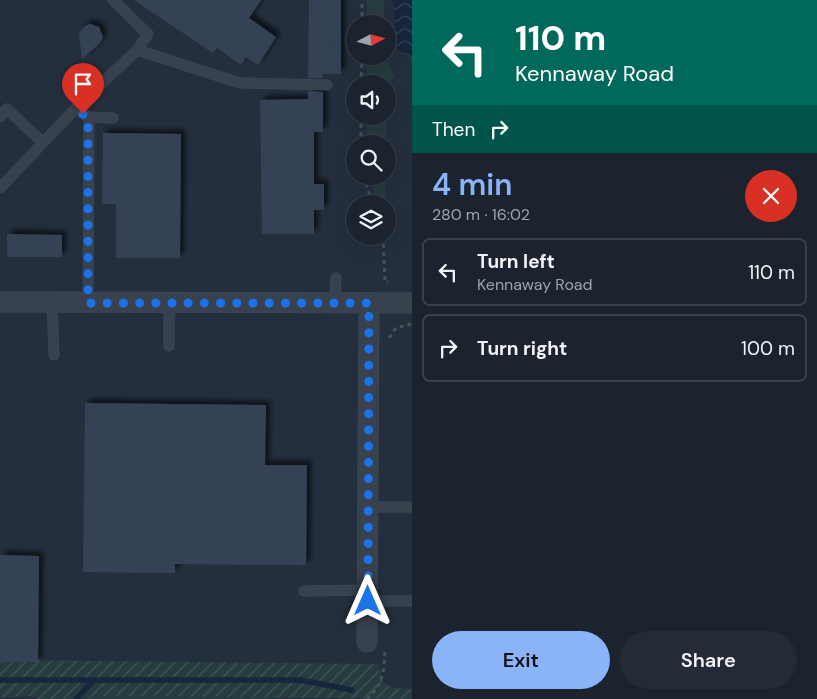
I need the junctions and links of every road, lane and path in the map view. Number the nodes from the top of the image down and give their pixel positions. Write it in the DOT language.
graph roads {
  1 [pos="113,0"];
  2 [pos="362,0"];
  3 [pos="362,15"];
  4 [pos="137,50"];
  5 [pos="327,85"];
  6 [pos="75,109"];
  7 [pos="0,117"];
  8 [pos="88,118"];
  9 [pos="113,118"];
  10 [pos="42,143"];
  11 [pos="0,188"];
  12 [pos="383,245"];
  13 [pos="336,278"];
  14 [pos="394,282"];
  15 [pos="0,302"];
  16 [pos="52,302"];
  17 [pos="88,303"];
  18 [pos="169,303"];
  19 [pos="335,303"];
  20 [pos="369,303"];
  21 [pos="412,303"];
  22 [pos="169,346"];
  23 [pos="54,355"];
  24 [pos="368,506"];
  25 [pos="412,507"];
  26 [pos="304,591"];
  27 [pos="368,596"];
  28 [pos="412,601"];
  29 [pos="367,642"];
  1 -- 4 [label="lane"];
  2 -- 3 [label="path"];
  4 -- 5 [label="lane"];
  4 -- 6 [label="lane"];
  6 -- 8 [label="lane"];
  6 -- 10 [label="lane"];
  7 -- 10 [label="lane"];
  8 -- 9 [label="lane"];
  8 -- 17 [label="lane"];
  10 -- 11 [label="lane"];
  12 -- 14 [label="path"];
  13 -- 19 [label="lane"];
  15 -- 16 [label="street"];
  16 -- 17 [label="street"];
  16 -- 23 [label="lane"];
  17 -- 18 [label="street"];
  18 -- 19 [label="street"];
  18 -- 22 [label="lane"];
  19 -- 20 [label="street"];
  20 -- 21 [label="street"];
  20 -- 24 [label="street"];
  24 -- 25 [label="lane"];
  24 -- 27 [label="street"];
  26 -- 27 [label="lane"];
  27 -- 28 [label="lane"];
  27 -- 29 [label="street"];
}
